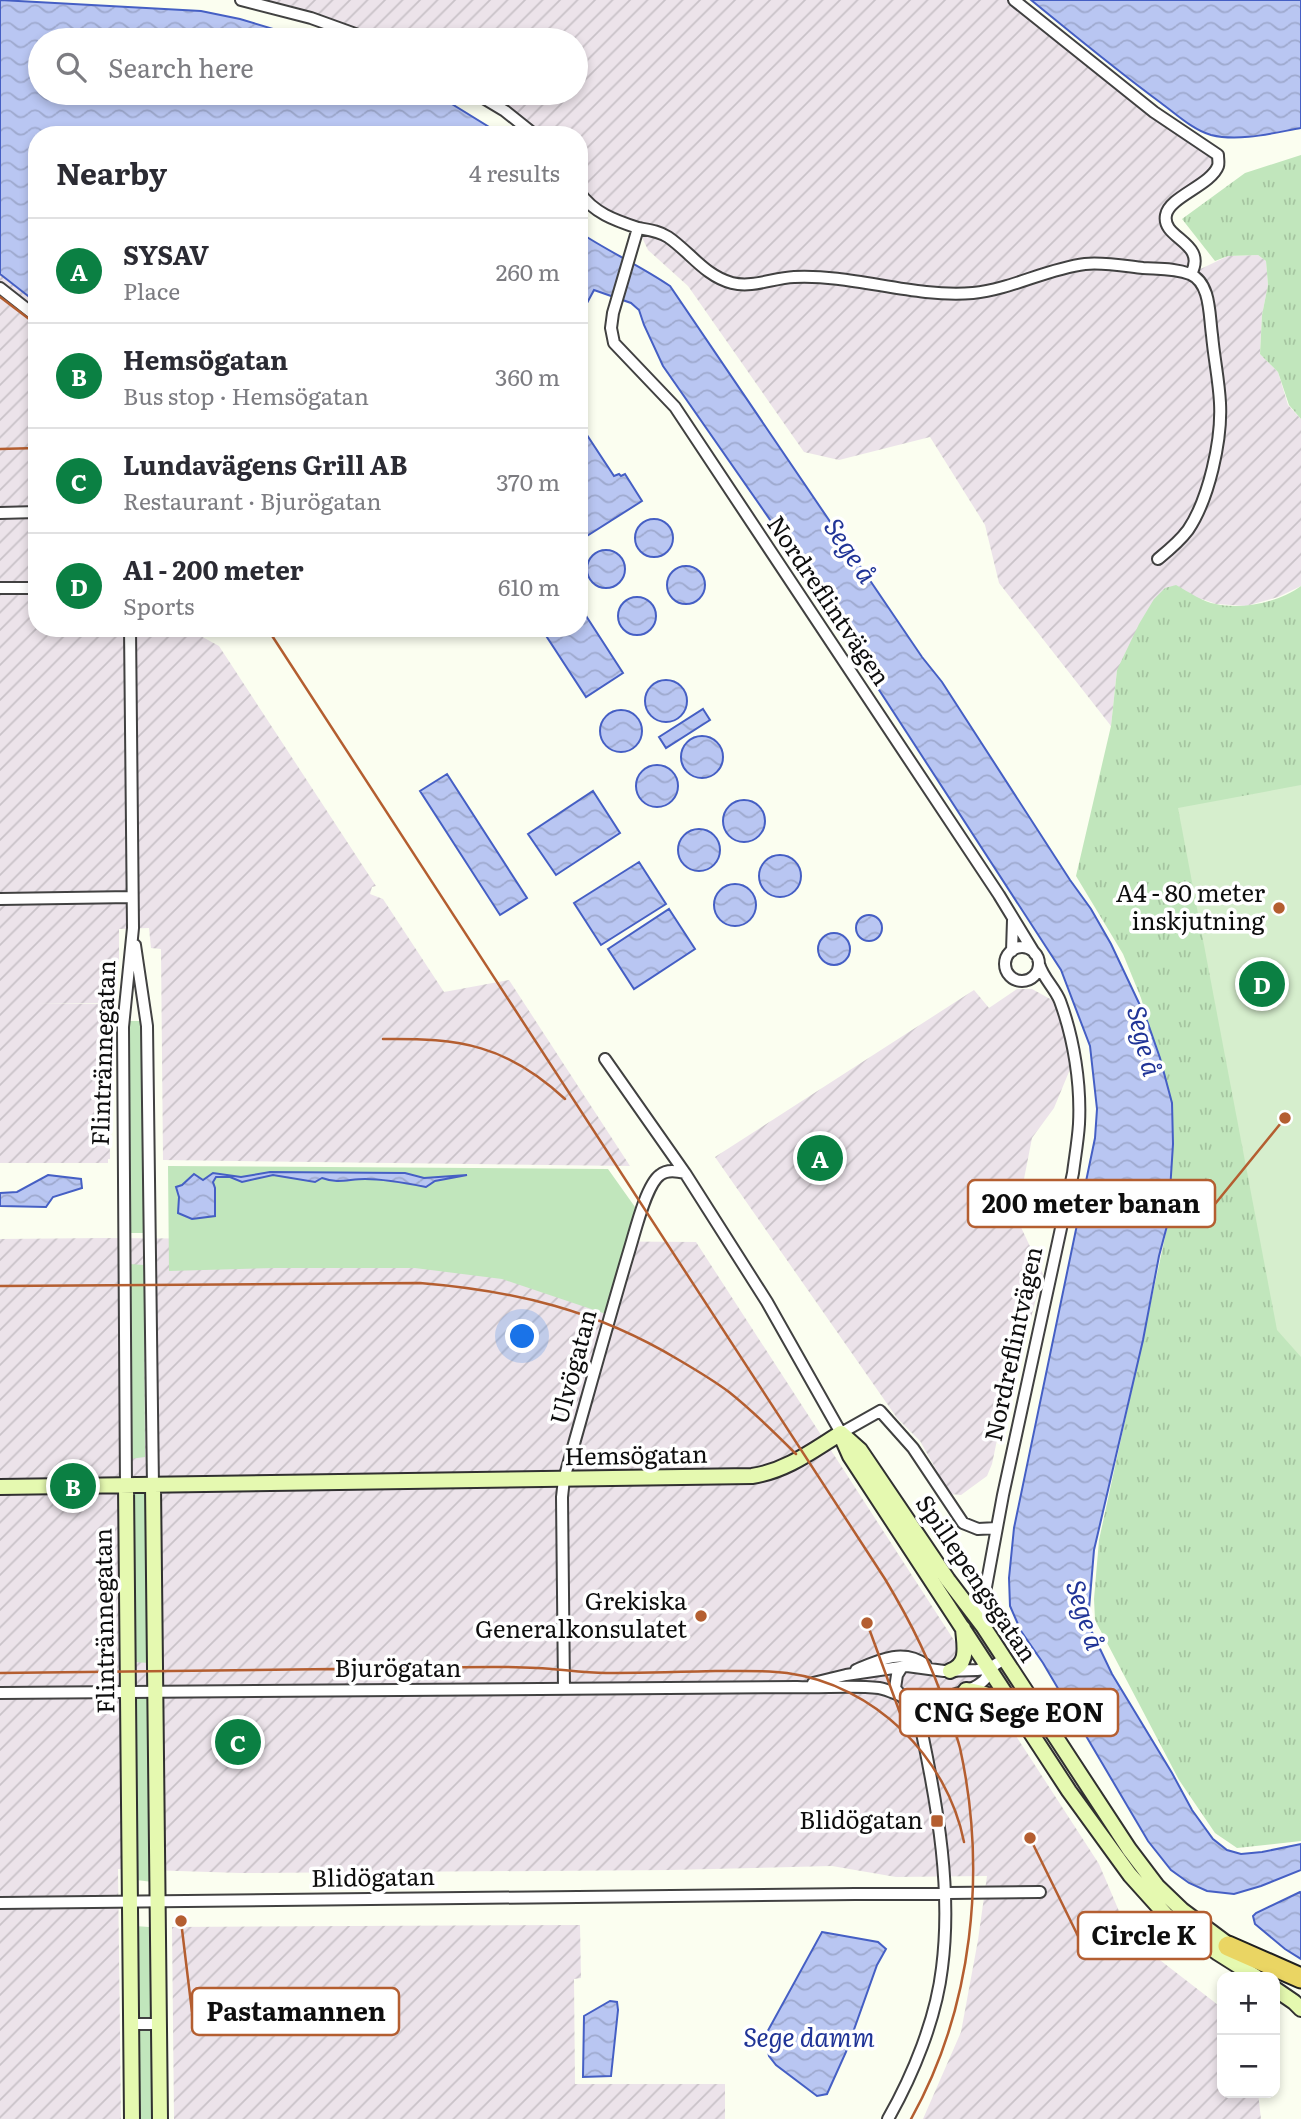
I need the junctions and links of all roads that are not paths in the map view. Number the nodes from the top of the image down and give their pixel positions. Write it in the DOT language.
graph roads {
  1 [pos="241,0"];
  2 [pos="1014,0"];
  3 [pos="339,28"];
  4 [pos="495,105"];
  5 [pos="524,126"];
  6 [pos="588,203"];
  7 [pos="638,228"];
  8 [pos="1191,274"];
  9 [pos="0,288"];
  10 [pos="28,310"];
  11 [pos="28,512"];
  12 [pos="0,513"];
  13 [pos="1158,559"];
  14 [pos="28,587"];
  15 [pos="0,588"];
  16 [pos="130,637"];
  17 [pos="132,897"];
  18 [pos="0,899"];
  19 [pos="1012,917"];
  20 [pos="133,928"];
  21 [pos="1012,951"];
  22 [pos="1037,959"];
  23 [pos="1026,981"];
  24 [pos="1053,990"];
  25 [pos="605,1059"];
  26 [pos="685,1173"];
  27 [pos="841,1433"];
  28 [pos="564,1479"];
  29 [pos="126,1486"];
  30 [pos="153,1486"];
  31 [pos="0,1487"];
  32 [pos="997,1528"];
  33 [pos="983,1626"];
  34 [pos="962,1627"];
  35 [pos="1004,1659"];
  36 [pos="902,1667"];
  37 [pos="990,1668"];
  38 [pos="931,1669"];
  39 [pos="950,1671"];
  40 [pos="846,1675"];
  41 [pos="797,1688"];
  42 [pos="564,1689"];
  43 [pos="966,1690"];
  44 [pos="129,1691"];
  45 [pos="156,1691"];
  46 [pos="0,1693"];
  47 [pos="902,1696"];
  48 [pos="936,1700"];
  49 [pos="1021,1716"];
  50 [pos="922,1733"];
  51 [pos="1040,1892"];
  52 [pos="946,1893"];
  53 [pos="157,1902"];
  54 [pos="0,1903"];
  55 [pos="130,1903"];
  56 [pos="1228,1946"];
  57 [pos="1248,1972"];
  58 [pos="1301,1978"];
  59 [pos="1301,1989"];
  60 [pos="1280,1992"];
  61 [pos="1301,2009"];
  62 [pos="131,2024"];
  63 [pos="159,2024"];
  64 [pos="132,2119"];
  65 [pos="160,2119"];
  66 [pos="888,2119"];
  1 -- 3 [label="street"];
  2 -- 8 [label="street"];
  4 -- 5 [label="street"];
  6 -- 7 [label="street"];
  7 -- 8 [label="street"];
  7 -- 19 [label="street, Nordreflintvägen"];
  8 -- 13 [label="street"];
  9 -- 10 [label="street"];
  11 -- 12 [label="street"];
  14 -- 15 [label="street"];
  16 -- 17 [label="street"];
  17 -- 18 [label="street"];
  17 -- 20 [label="street"];
  19 -- 21 [label="street"];
  19 -- 22 [label="street, Nordreflintvägen"];
  20 -- 29 [label="street, Flintrännegatan"];
  20 -- 30 [label="street, Flintrännegatan"];
  21 -- 22 [label="street"];
  21 -- 23 [label="street"];
  22 -- 23 [label="street"];
  22 -- 24 [label="street, Nordreflintvägen"];
  23 -- 24 [label="street"];
  24 -- 32 [label="street, Nordreflintvägen"];
  25 -- 26 [label="street, Spillepengsgatan"];
  26 -- 27 [label="street, Spillepengsgatan"];
  26 -- 28 [label="street, Ulvögatan"];
  27 -- 28 [label="street, Hemsögatan"];
  27 -- 32 [label="street"];
  27 -- 33 [label="street, Spillepengsgatan"];
  27 -- 34 [label="street, Spillepengsgatan"];
  28 -- 30 [label="street, Hemsögatan"];
  28 -- 42 [label="street, Ulvögatan"];
  29 -- 30 [label="street, Hemsögatan"];
  29 -- 31 [label="street, Hemsögatan"];
  29 -- 44 [label="street, Flintrännegatan"];
  30 -- 45 [label="street, Flintrännegatan"];
  32 -- 33 [label="street, Nordreflintvägen"];
  33 -- 35 [label="street, Spillepengsgatan"];
  34 -- 37 [label="street, Spillepengsgatan"];
  34 -- 39 [label="street"];
  35 -- 37 [label="street, Bjurögatan"];
  35 -- 56 [label="street, Spillepengsgatan"];
  36 -- 38 [label="street, Bjurögatan"];
  36 -- 40 [label="street, Bjurögatan"];
  36 -- 47 [label="street"];
  37 -- 39 [label="street, Bjurögatan"];
  37 -- 43 [label="street, Bjurögatan"];
  37 -- 49 [label="street, Spillepengsgatan"];
  38 -- 39 [label="street, Bjurögatan"];
  38 -- 40 [label="street, Bjurögatan"];
  40 -- 41 [label="street, Bjurögatan"];
  41 -- 42 [label="street, Bjurögatan"];
  41 -- 47 [label="street, Bjurögatan"];
  42 -- 45 [label="street, Bjurögatan"];
  43 -- 48 [label="street, Bjurögatan"];
  43 -- 49 [label="street"];
  44 -- 45 [label="street, Bjurögatan"];
  44 -- 46 [label="street, Bjurögatan"];
  44 -- 55 [label="street, Flintrännegatan"];
  45 -- 53 [label="street, Flintrännegatan"];
  47 -- 48 [label="street, Bjurögatan"];
  47 -- 50 [label="street"];
  48 -- 50 [label="street"];
  49 -- 57 [label="street, Spillepengsgatan"];
  50 -- 52 [label="street"];
  51 -- 52 [label="street, Blidögatan"];
  52 -- 53 [label="street, Blidögatan"];
  52 -- 66 [label="street"];
  53 -- 55 [label="street, Blidögatan"];
  53 -- 63 [label="street, Flintrännegatan"];
  54 -- 55 [label="street, Blidögatan"];
  55 -- 62 [label="street, Flintrännegatan"];
  56 -- 58 [label="highway"];
  56 -- 59 [label="street, Spillepengsgatan"];
  60 -- 61 [label="street"];
  62 -- 63 [label="street"];
  62 -- 64 [label="street, Flintrännegatan"];
  63 -- 65 [label="street, Flintrännegatan"];
}
